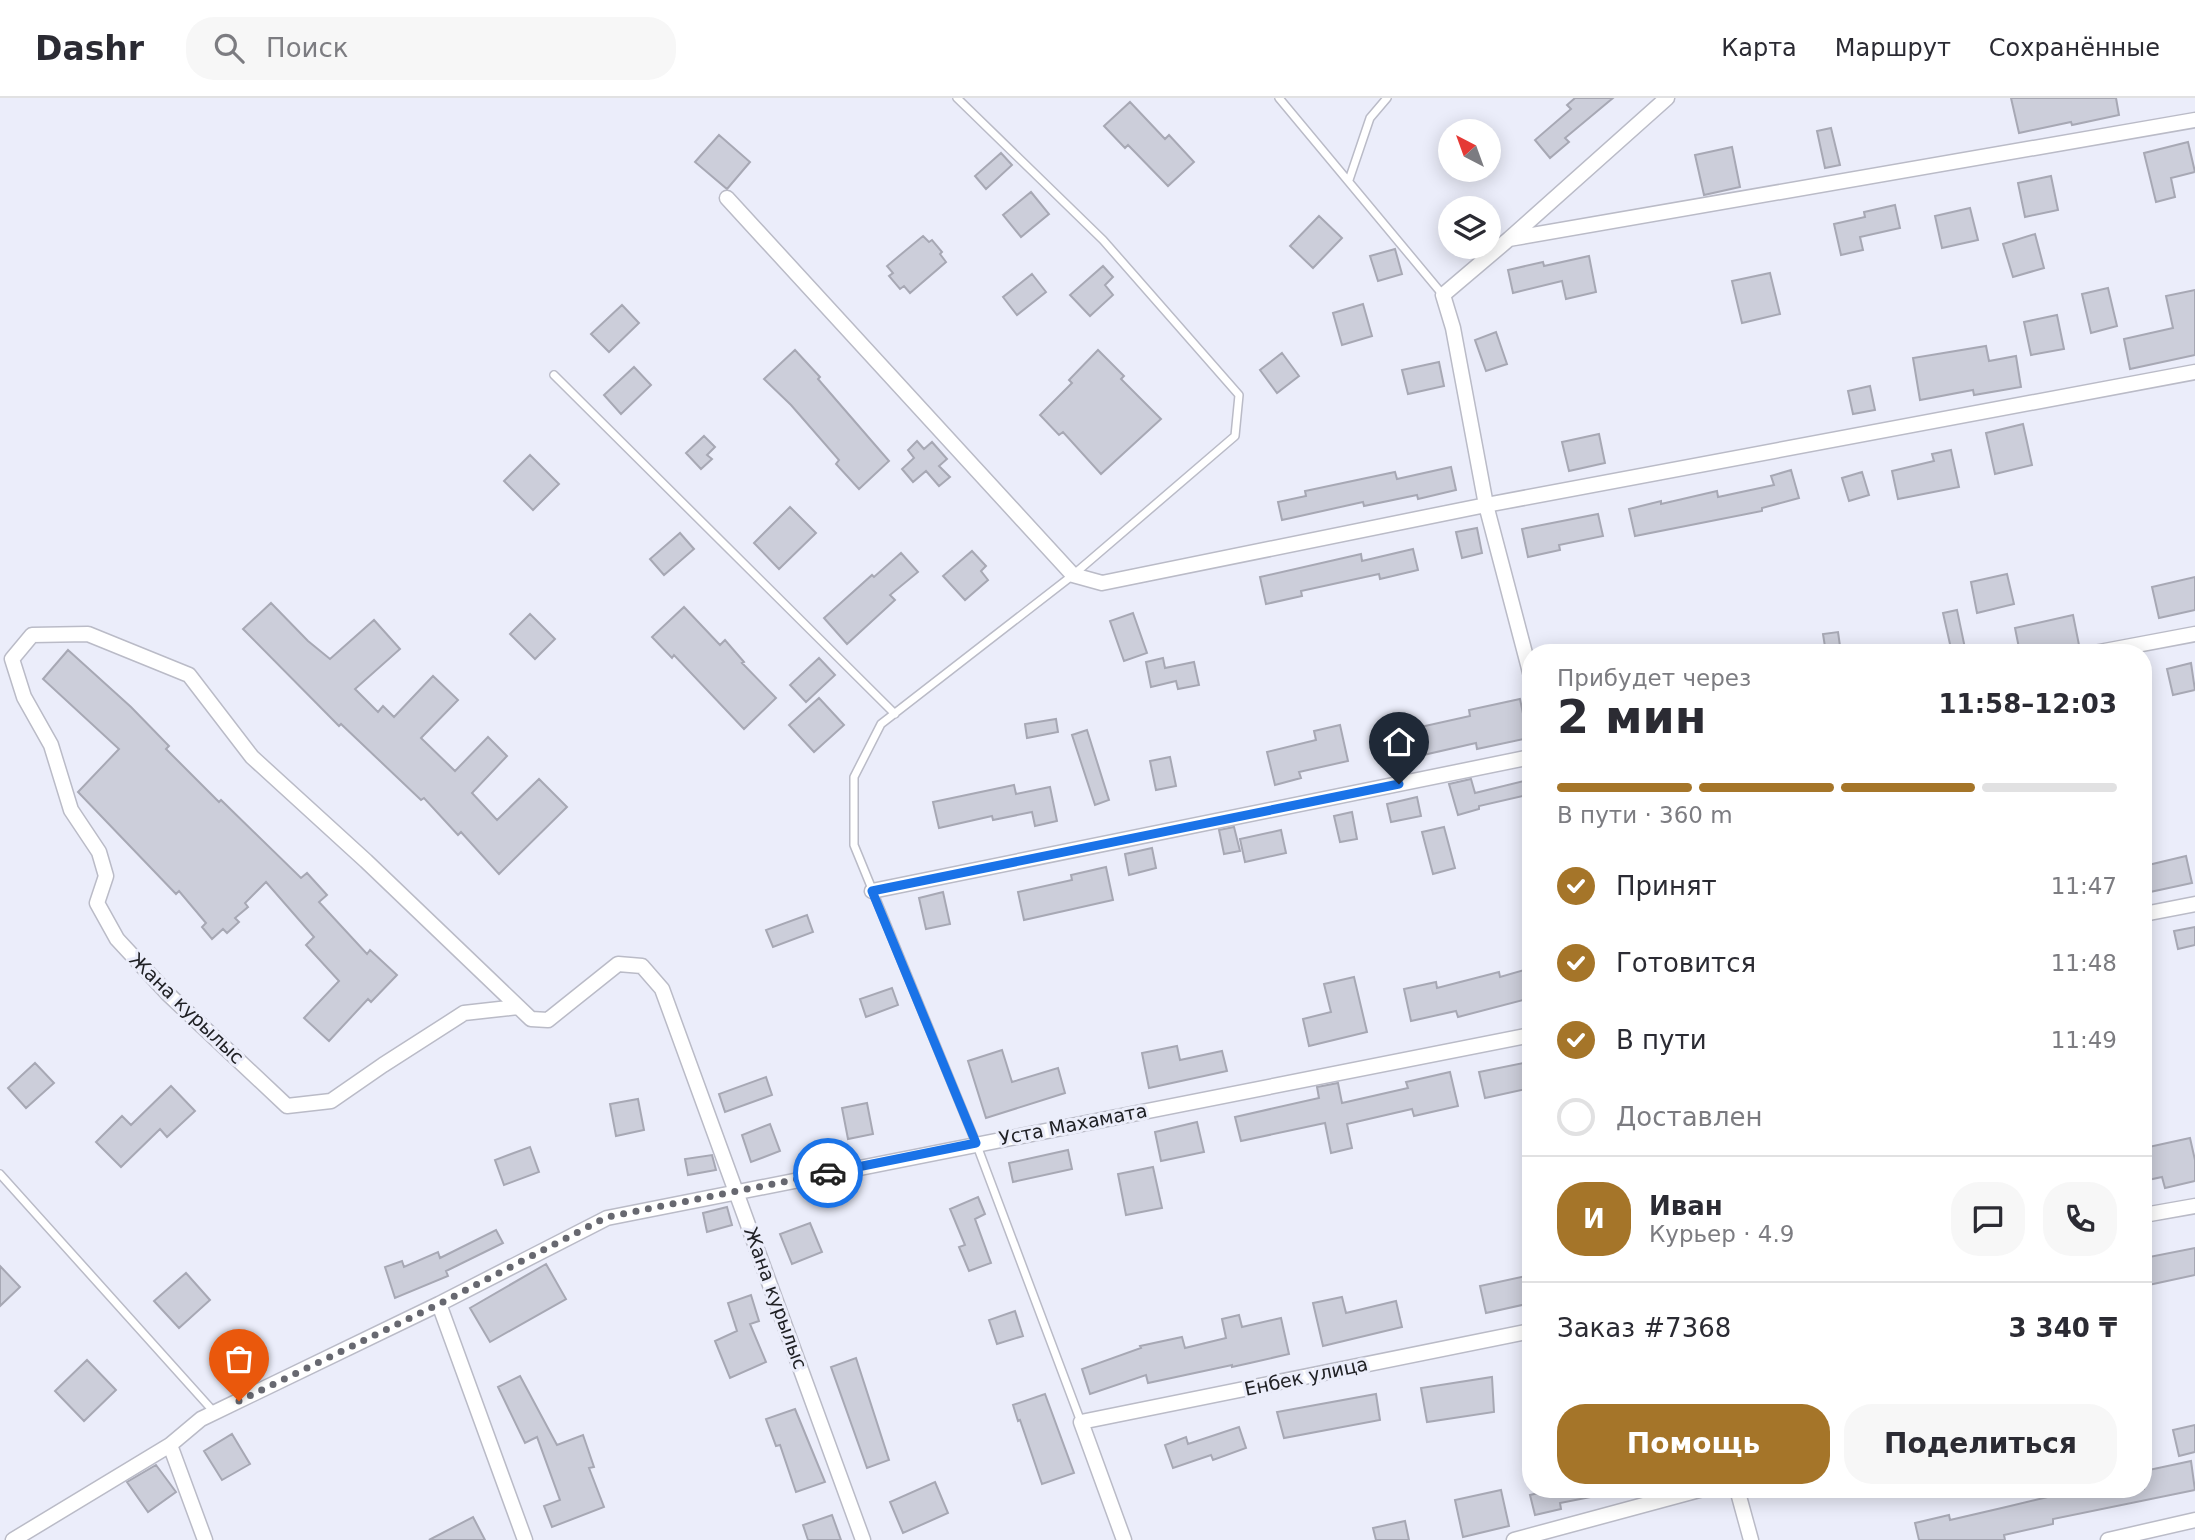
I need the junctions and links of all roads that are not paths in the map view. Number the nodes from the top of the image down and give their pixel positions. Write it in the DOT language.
graph roads {
  1 [pos="957,98"];
  2 [pos="1279,98"];
  3 [pos="1387,98"];
  4 [pos="1667,98"];
  5 [pos="2195,120"];
  6 [pos="1349,180"];
  7 [pos="727,198"];
  8 [pos="1509,239"];
  9 [pos="1443,295"];
  10 [pos="2195,372"];
  11 [pos="554,375"];
  12 [pos="1486,505"];
  13 [pos="1073,575"];
  14 [pos="2195,634"];
  15 [pos="1523,644"];
  16 [pos="2142,644"];
  17 [pos="895,714"];
  18 [pos="1522,759"];
  19 [pos="872,891"];
  20 [pos="2195,904"];
  21 [pos="2152,912"];
  22 [pos="518,1007"];
  23 [pos="1522,1037"];
  24 [pos="976,1143"];
  25 [pos="0,1174"];
  26 [pos="738,1191"];
  27 [pos="2195,1206"];
  28 [pos="2152,1214"];
  29 [pos="439,1304"];
  30 [pos="1522,1333"];
  31 [pos="208,1416"];
  32 [pos="1082,1422"];
  33 [pos="170,1445"];
  34 [pos="1670,1498"];
  35 [pos="1739,1498"];
  36 [pos="2195,1520"];
  37 [pos="13,1540"];
  38 [pos="205,1540"];
  39 [pos="525,1540"];
  40 [pos="863,1540"];
  41 [pos="1124,1540"];
  42 [pos="1514,1540"];
  43 [pos="1751,1540"];
  44 [pos="2108,1540"];
  1 -- 13 [label="lane"];
  2 -- 6 [label="lane"];
  3 -- 6 [label="lane"];
  4 -- 8 [label="street"];
  5 -- 8 [label="street"];
  6 -- 9 [label="lane"];
  7 -- 13 [label="street"];
  8 -- 9 [label="street"];
  9 -- 12 [label="street"];
  10 -- 12 [label="street"];
  11 -- 17 [label="lane"];
  12 -- 13 [label="street"];
  12 -- 15 [label="street"];
  13 -- 17 [label="lane"];
  14 -- 16 [label="street"];
  17 -- 19 [label="lane"];
  18 -- 19 [label="street"];
  19 -- 24 [label="lane"];
  20 -- 21 [label="street"];
  22 -- 22 [label="street, Жана курылыс"];
  22 -- 26 [label="street, Жана курылыс"];
  23 -- 24 [label="street, Уста Махамата"];
  24 -- 26 [label="street, Уста Махамата"];
  24 -- 32 [label="lane"];
  25 -- 31 [label="lane"];
  26 -- 29 [label="street, Уста Махамата"];
  26 -- 40 [label="street, Жана курылыс"];
  27 -- 28 [label="street"];
  29 -- 31 [label="street, Уста Махамата"];
  29 -- 39 [label="street"];
  30 -- 32 [label="street, Енбек улица"];
  31 -- 33 [label="street, Уста Махамата"];
  32 -- 41 [label="street"];
  33 -- 37 [label="street, Уста Махамата"];
  33 -- 38 [label="street"];
  34 -- 42 [label="street"];
  35 -- 43 [label="street"];
  36 -- 44 [label="street"];
}
